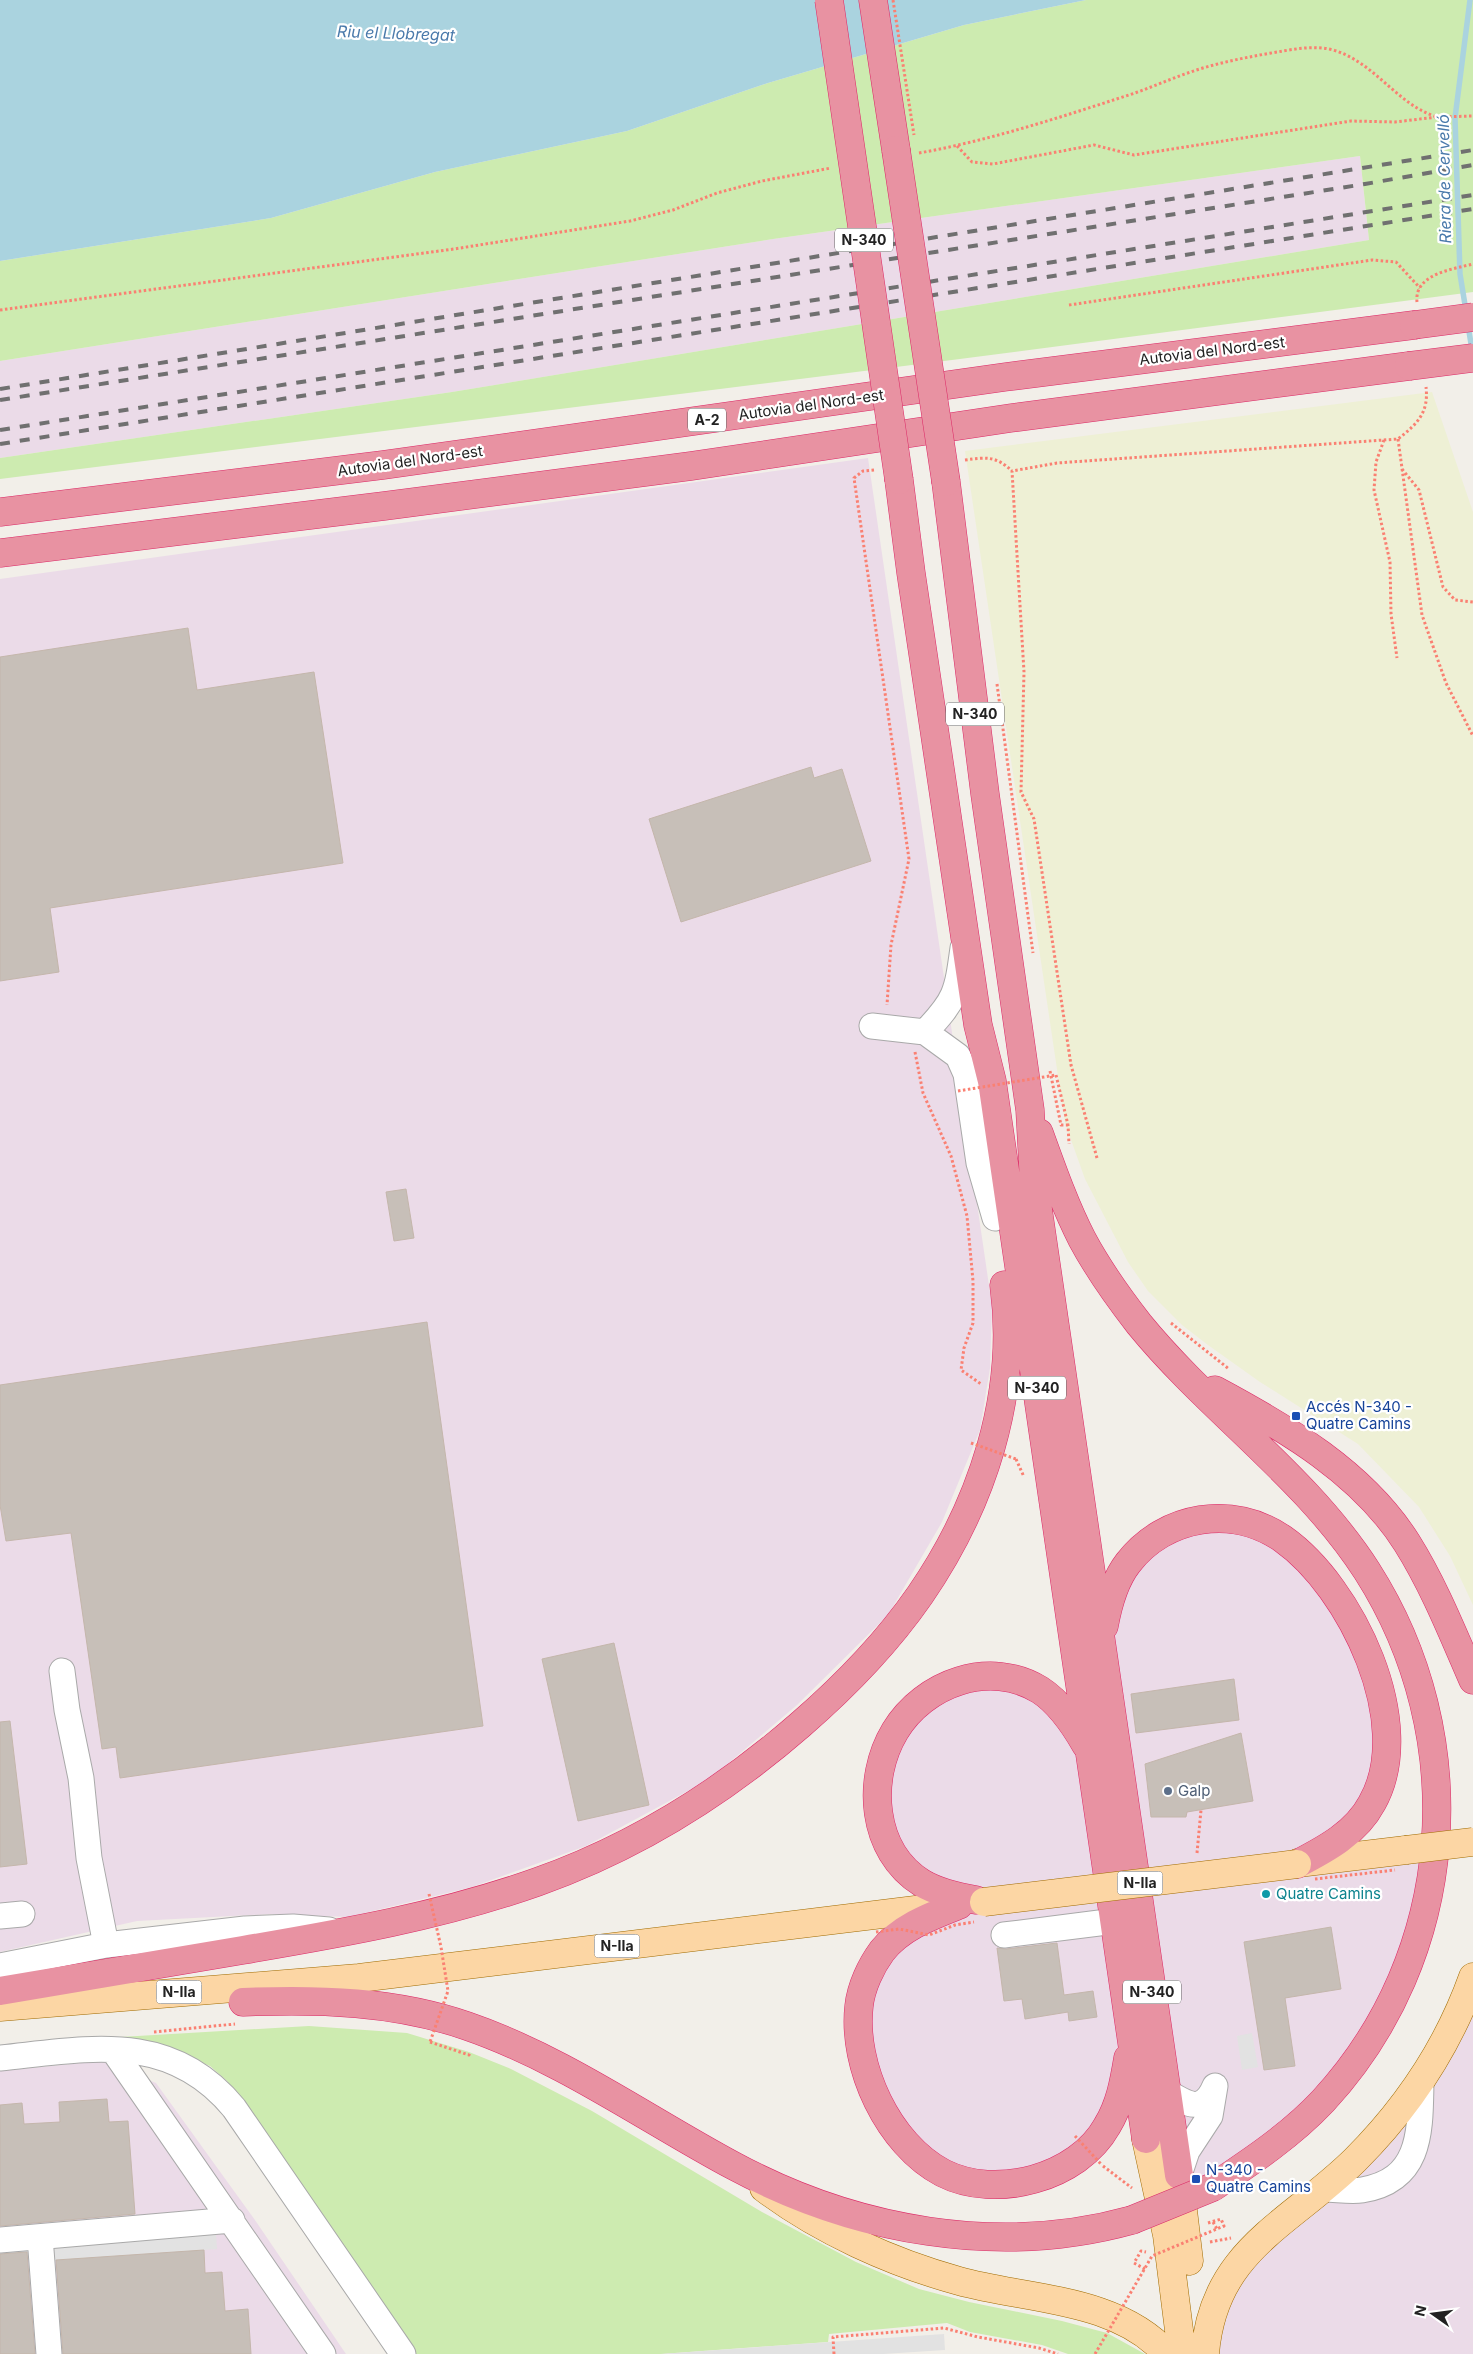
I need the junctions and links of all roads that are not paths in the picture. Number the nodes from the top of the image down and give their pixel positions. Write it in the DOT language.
graph roads {
  1 [pos="828,0"];
  2 [pos="873,0"];
  3 [pos="1473,316"];
  4 [pos="1473,358"];
  5 [pos="0,512"];
  6 [pos="0,552"];
  7 [pos="965,935"];
  8 [pos="978,1025"];
  9 [pos="872,1026"];
  10 [pos="918,1031"];
  11 [pos="1030,1110"];
  12 [pos="995,1218"];
  13 [pos="1184,1374"];
  14 [pos="1101,1640"];
  15 [pos="62,1671"];
  16 [pos="1473,1680"];
  17 [pos="1090,1752"];
  18 [pos="1473,1842"];
  19 [pos="1297,1864"];
  20 [pos="972,1903"];
  21 [pos="1115,1920"];
  22 [pos="349,1932"];
  23 [pos="1004,1935"];
  24 [pos="106,1945"];
  25 [pos="0,1966"];
  26 [pos="1473,1977"];
  27 [pos="359,1978"];
  28 [pos="0,1991"];
  29 [pos="0,2007"];
  30 [pos="242,2013"];
  31 [pos="0,2025"];
  32 [pos="1131,2034"];
  33 [pos="113,2050"];
  34 [pos="0,2058"];
  35 [pos="1421,2082"];
  36 [pos="1167,2092"];
  37 [pos="1146,2140"];
  38 [pos="737,2168"];
  39 [pos="1179,2175"];
  40 [pos="1324,2188"];
  41 [pos="232,2220"];
  42 [pos="40,2237"];
  43 [pos="0,2240"];
  44 [pos="393,2344"];
  45 [pos="49,2354"];
  46 [pos="323,2354"];
  47 [pos="403,2354"];
  48 [pos="1167,2354"];
  49 [pos="1182,2354"];
  50 [pos="1199,2354"];
  51 [pos="1205,2354"];
  1 -- 7 [label="highway, N-340, bridge"];
  2 -- 11 [label="highway, N-340, bridge"];
  3 -- 5 [label="highway, Autovia del Nord-est / A-2, bridge"];
  4 -- 6 [label="highway, bridge"];
  7 -- 8 [label="highway, N-340"];
  7 -- 10 [label="street"];
  8 -- 12 [label="highway"];
  8 -- 17 [label="highway, N-340"];
  9 -- 10 [label="street"];
  10 -- 12 [label="street"];
  11 -- 13 [label="highway"];
  11 -- 14 [label="highway, N-340"];
  12 -- 22 [label="highway"];
  13 -- 16 [label="highway"];
  13 -- 38 [label="highway, bridge"];
  14 -- 19 [label="highway"];
  14 -- 36 [label="highway, N-340"];
  15 -- 24 [label="street"];
  17 -- 20 [label="highway"];
  17 -- 21 [label="highway, N-340"];
  18 -- 19 [label="main road, N-IIa, bridge"];
  19 -- 20 [label="main road, N-IIa, bridge"];
  20 -- 27 [label="main road, N-IIa"];
  20 -- 32 [label="highway"];
  21 -- 23 [label="street"];
  21 -- 32 [label="highway, N-340"];
  22 -- 24 [label="street"];
  22 -- 28 [label="highway"];
  24 -- 25 [label="street"];
  26 -- 35 [label="main road"];
  27 -- 29 [label="main road, N-IIa"];
  27 -- 30 [label="main road, N-IIa"];
  30 -- 31 [label="main road, N-IIa"];
  30 -- 38 [label="highway"];
  32 -- 37 [label="highway, N-340"];
  33 -- 34 [label="street"];
  33 -- 41 [label="street"];
  33 -- 44 [label="street"];
  35 -- 40 [label="main road"];
  35 -- 40 [label="street"];
  36 -- 39 [label="highway, N-340"];
  36 -- 39 [label="street"];
  37 -- 49 [label="main road, N-340"];
  38 -- 48 [label="main road"];
  39 -- 50 [label="main road, N-340"];
  40 -- 51 [label="main road"];
  41 -- 42 [label="street"];
  41 -- 46 [label="street"];
  42 -- 43 [label="street"];
  42 -- 45 [label="street"];
  44 -- 47 [label="street"];
}
